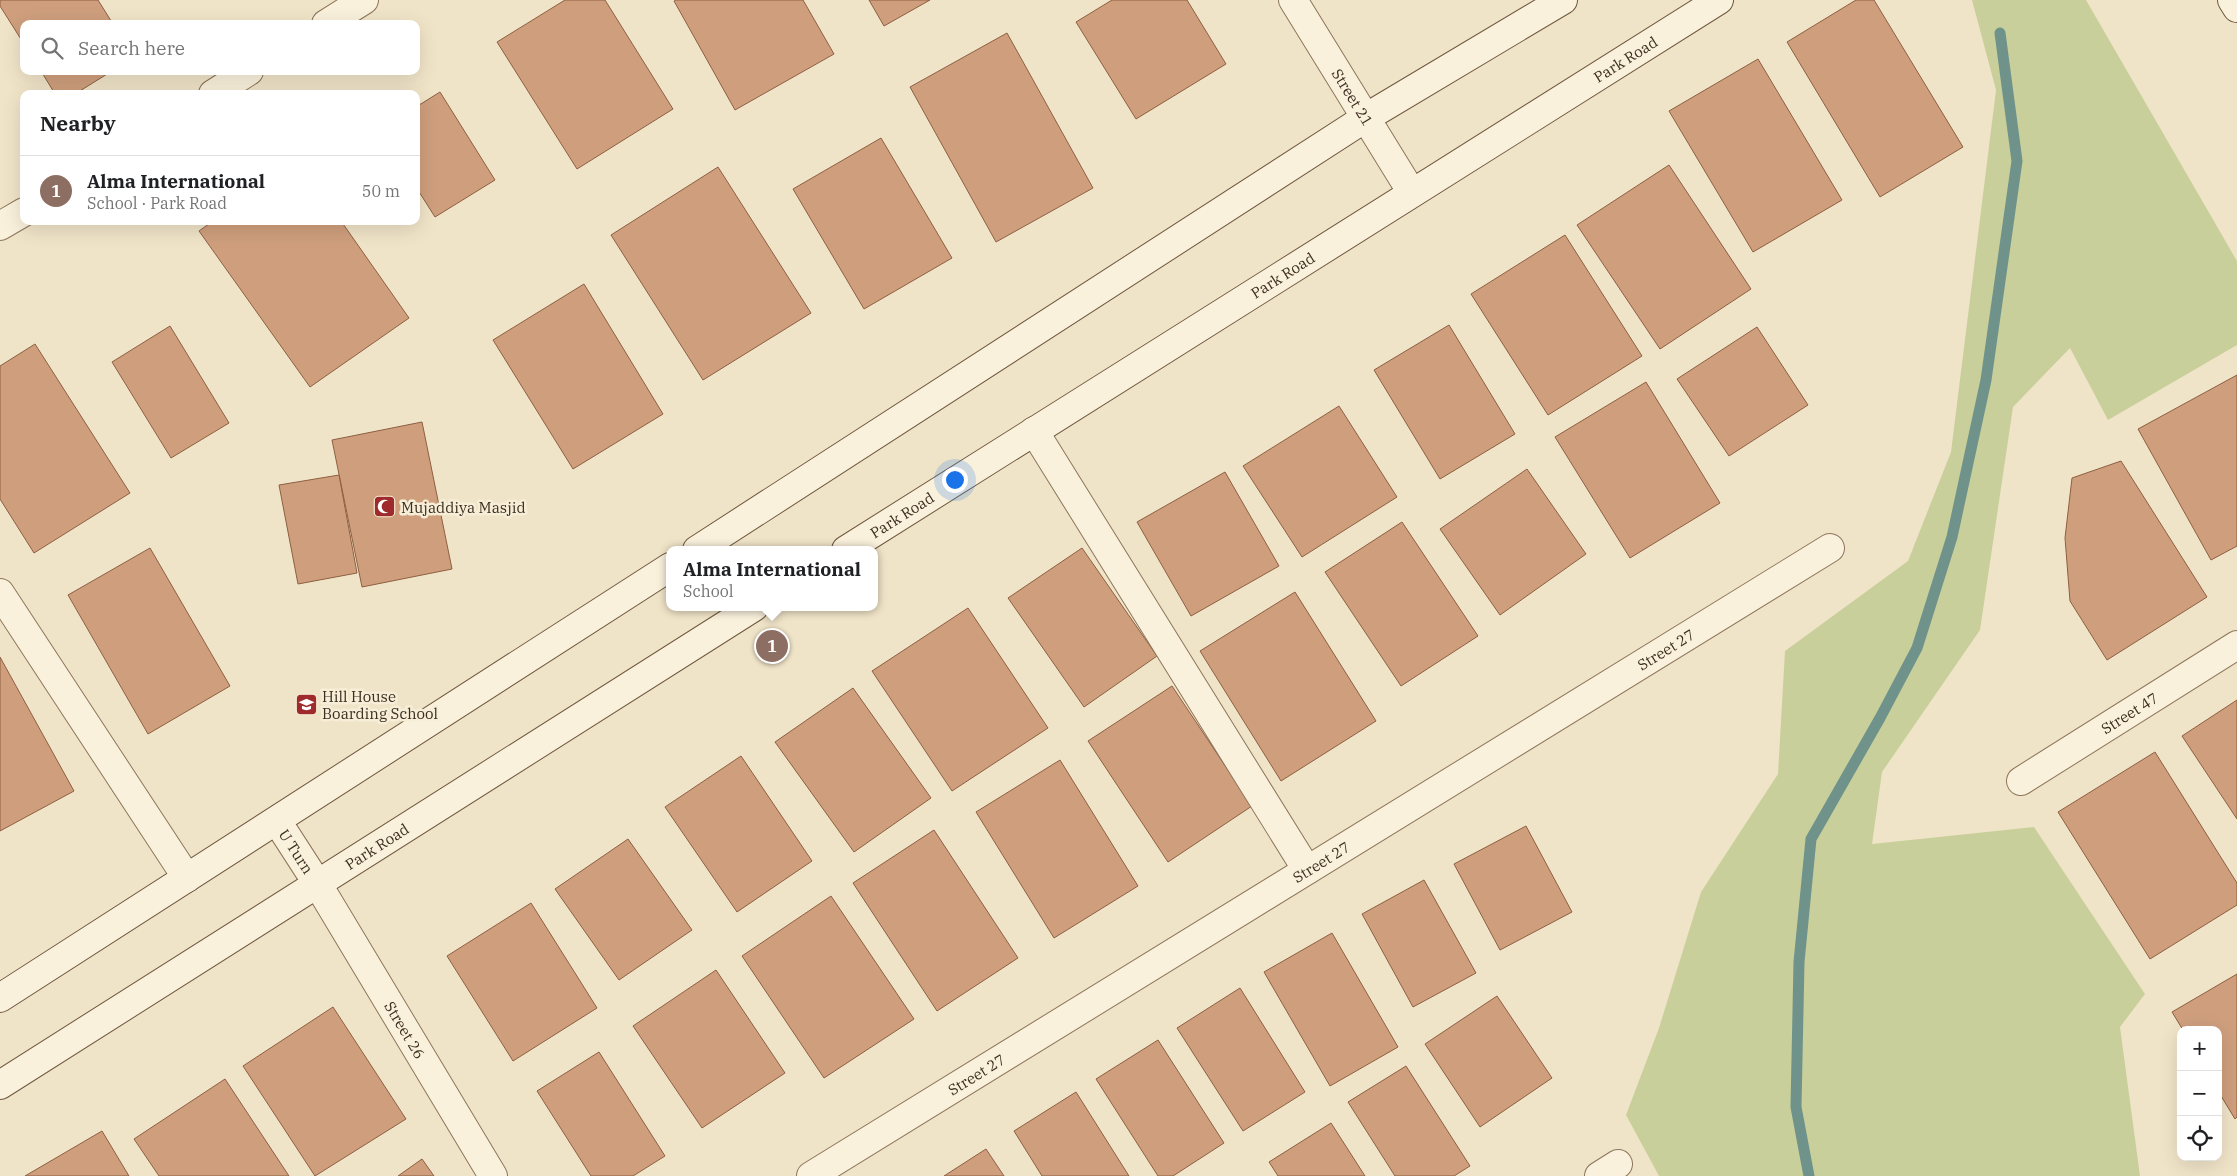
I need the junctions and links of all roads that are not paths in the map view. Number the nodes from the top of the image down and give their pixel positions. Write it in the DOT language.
graph roads {
  1 [pos="364,0"];
  2 [pos="1293,0"];
  3 [pos="1563,0"];
  4 [pos="1719,0"];
  5 [pos="2232,0"];
  6 [pos="2237,8"];
  7 [pos="332,20"];
  8 [pos="243,75"];
  9 [pos="219,90"];
  10 [pos="1367,117"];
  11 [pos="1412,193"];
  12 [pos="20,214"];
  13 [pos="0,226"];
  14 [pos="1034,431"];
  15 [pos="703,546"];
  16 [pos="852,546"];
  17 [pos="1830,548"];
  18 [pos="666,570"];
  19 [pos="0,593"];
  20 [pos="748,611"];
  21 [pos="2237,645"];
  22 [pos="2021,781"];
  23 [pos="276,821"];
  24 [pos="1307,870"];
  25 [pos="187,878"];
  26 [pos="317,883"];
  27 [pos="0,998"];
  28 [pos="0,1085"];
  29 [pos="493,1176"];
  30 [pos="811,1176"];
  1 -- 7 [label="street"];
  2 -- 10 [label="street, Street 21"];
  3 -- 10 [label="street"];
  4 -- 11 [label="street, Park Road"];
  5 -- 6 [label="street"];
  8 -- 9 [label="street"];
  10 -- 11 [label="street, Street 21"];
  10 -- 15 [label="street"];
  11 -- 14 [label="street, Park Road"];
  12 -- 13 [label="street"];
  14 -- 16 [label="street, Park Road"];
  14 -- 24 [label="street"];
  17 -- 24 [label="street, Street 27"];
  18 -- 23 [label="street"];
  19 -- 25 [label="street"];
  20 -- 26 [label="street, Park Road"];
  21 -- 22 [label="street, Street 47"];
  23 -- 25 [label="street"];
  23 -- 26 [label="street, U Turn"];
  24 -- 30 [label="street, Street 27"];
  25 -- 27 [label="street"];
  26 -- 28 [label="street, Park Road"];
  26 -- 29 [label="street, Street 26"];
}
